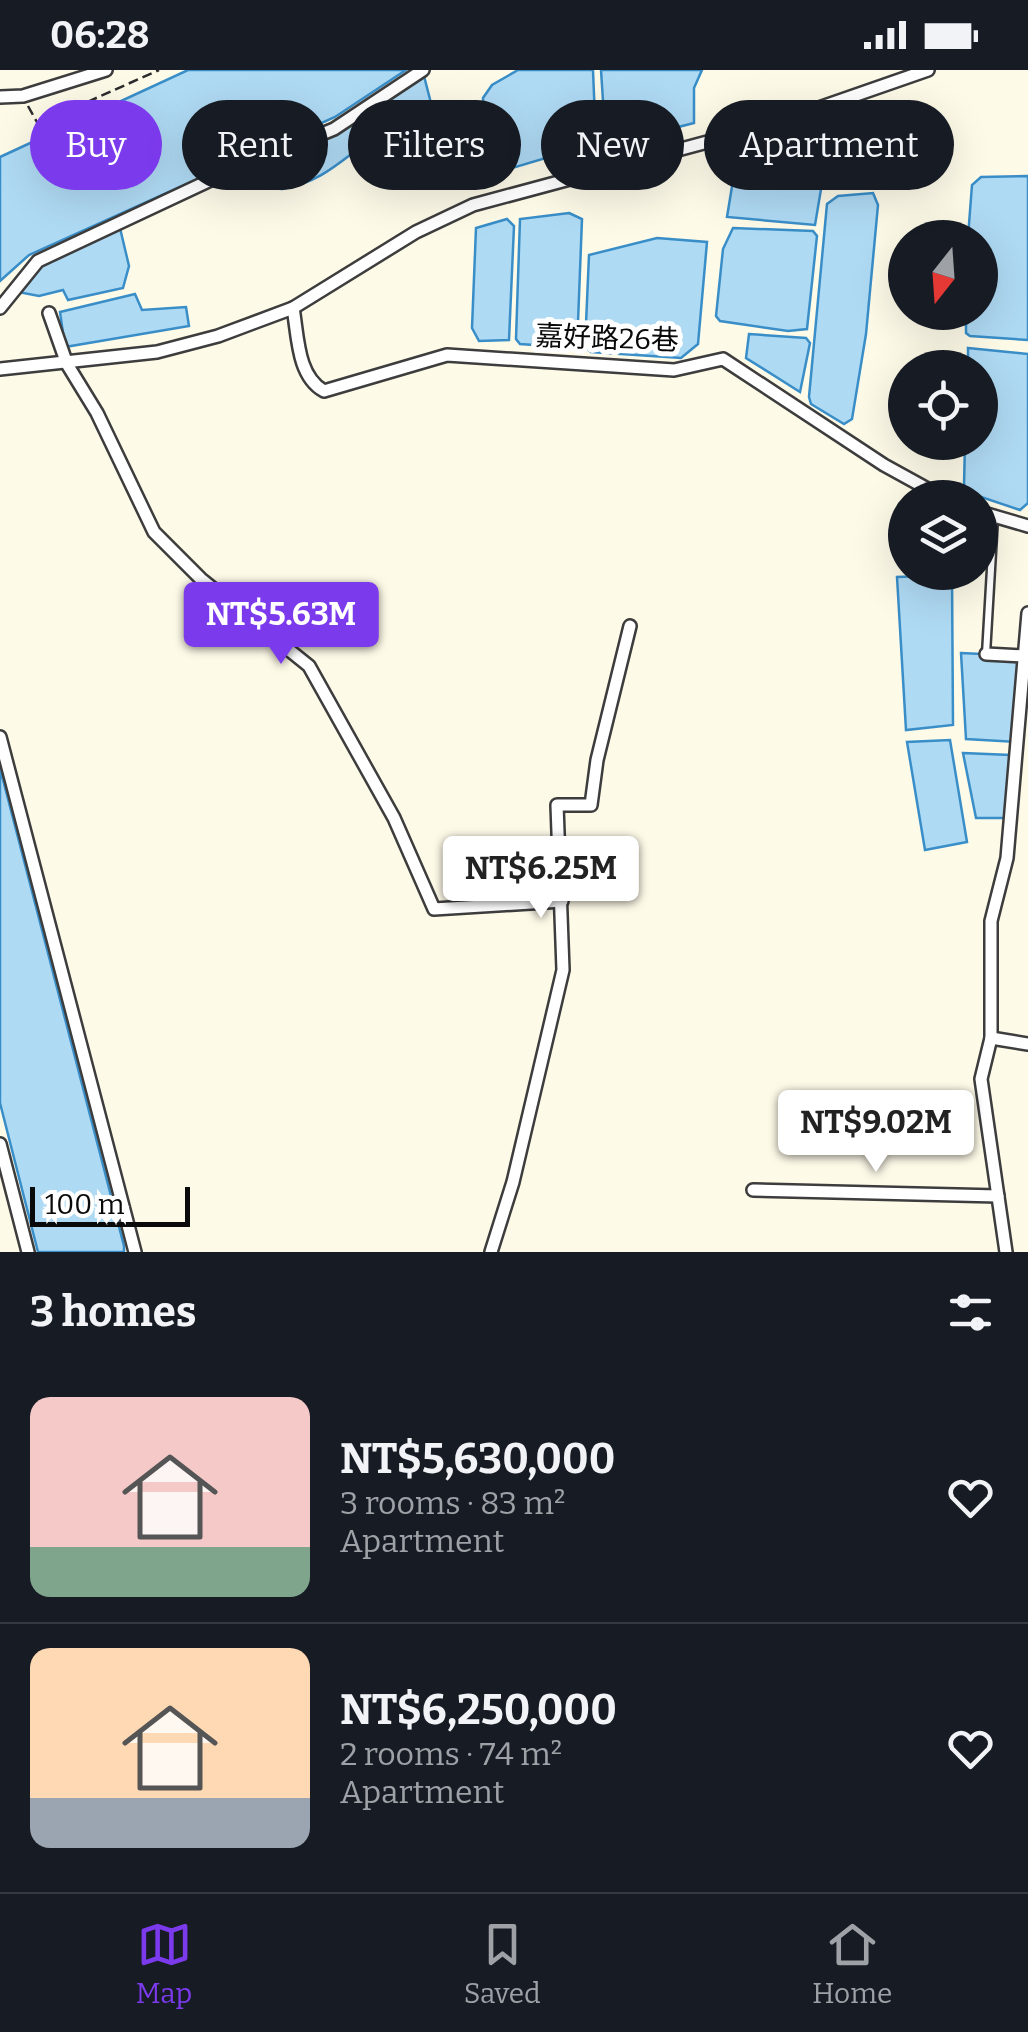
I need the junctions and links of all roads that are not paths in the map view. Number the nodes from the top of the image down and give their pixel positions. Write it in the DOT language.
graph roads {
  1 [pos="106,70"];
  2 [pos="423,70"];
  3 [pos="928,70"];
  4 [pos="0,97"];
  5 [pos="0,308"];
  6 [pos="293,308"];
  7 [pos="48,313"];
  8 [pos="67,364"];
  9 [pos="0,369"];
  10 [pos="911,480"];
  11 [pos="998,519"];
  12 [pos="1028,526"];
  13 [pos="990,590"];
  14 [pos="1028,613"];
  15 [pos="630,626"];
  16 [pos="986,654"];
  17 [pos="1024,656"];
  18 [pos="1024,706"];
  19 [pos="0,737"];
  20 [pos="562,902"];
  21 [pos="991,1038"];
  22 [pos="1028,1044"];
  23 [pos="0,1144"];
  24 [pos="753,1190"];
  25 [pos="998,1196"];
  26 [pos="28,1252"];
  27 [pos="135,1252"];
  28 [pos="490,1252"];
  29 [pos="1006,1252"];
  1 -- 4 [label="street"];
  2 -- 5 [label="street"];
  3 -- 6 [label="street"];
  6 -- 8 [label="street"];
  6 -- 10 [label="street, 嘉好路26巷"];
  7 -- 8 [label="street"];
  8 -- 9 [label="street"];
  8 -- 20 [label="street"];
  11 -- 12 [label="street"];
  13 -- 16 [label="lane"];
  14 -- 17 [label="street"];
  15 -- 20 [label="street"];
  16 -- 17 [label="street"];
  17 -- 18 [label="street"];
  18 -- 21 [label="street"];
  19 -- 27 [label="street"];
  20 -- 28 [label="street"];
  21 -- 22 [label="street"];
  21 -- 25 [label="street"];
  23 -- 26 [label="street"];
  24 -- 25 [label="street"];
  25 -- 29 [label="street"];
}
